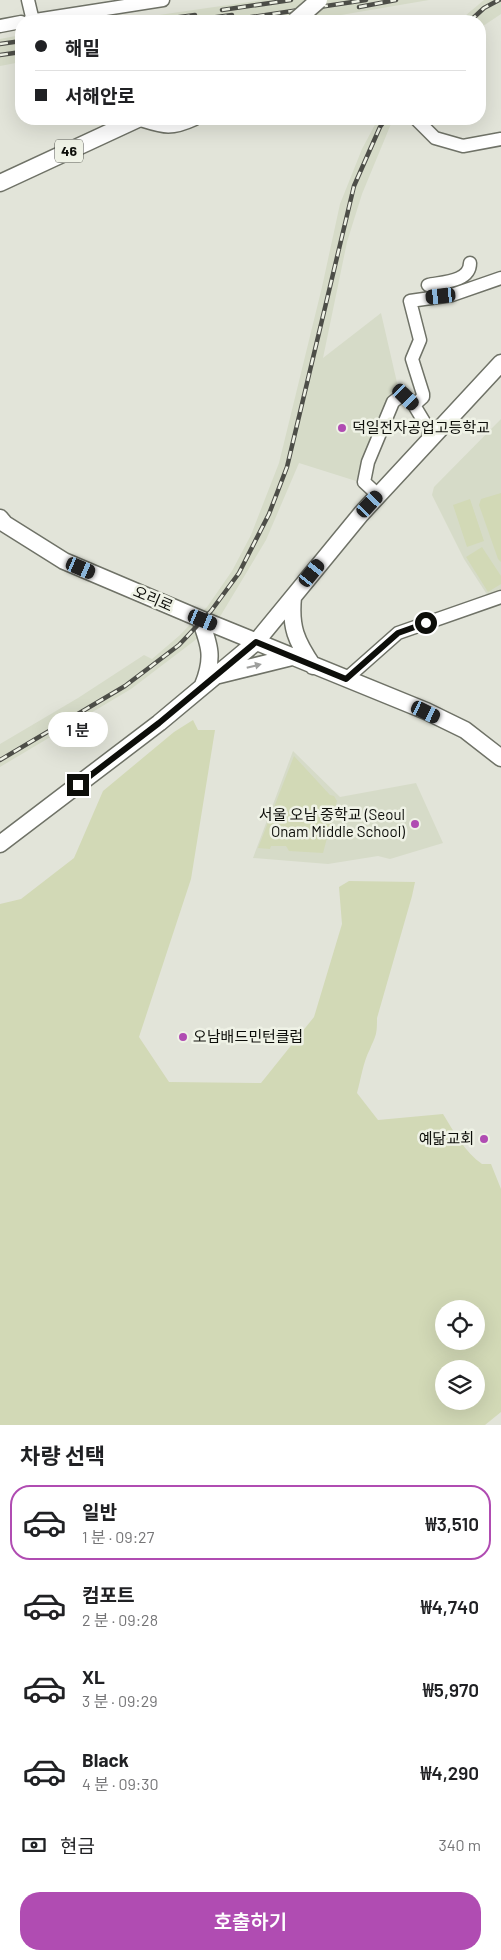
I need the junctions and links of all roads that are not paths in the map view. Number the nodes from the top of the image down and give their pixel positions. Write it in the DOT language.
graph roads {
  1 [pos="28,0"];
  2 [pos="163,0"];
  3 [pos="319,0"];
  4 [pos="32,15"];
  5 [pos="70,15"];
  6 [pos="302,15"];
  7 [pos="15,23"];
  8 [pos="0,26"];
  9 [pos="124,125"];
  10 [pos="157,125"];
  11 [pos="179,125"];
  12 [pos="422,125"];
  13 [pos="501,139"];
  14 [pos="0,183"];
  15 [pos="470,263"];
  16 [pos="501,278"];
  17 [pos="428,285"];
  18 [pos="501,363"];
  19 [pos="414,405"];
  20 [pos="430,439"];
  21 [pos="378,495"];
  22 [pos="2,523"];
  23 [pos="293,597"];
  24 [pos="501,597"];
  25 [pos="200,619"];
  26 [pos="256,642"];
  27 [pos="292,657"];
  28 [pos="313,666"];
  29 [pos="346,679"];
  30 [pos="209,680"];
  31 [pos="501,758"];
  32 [pos="0,844"];
  1 -- 4 [label="street"];
  2 -- 5 [label="street"];
  3 -- 6 [label="main road, bridge"];
  7 -- 8 [label="street"];
  9 -- 14 [label="main road, 46"];
  10 -- 11 [label="street"];
  12 -- 13 [label="street"];
  15 -- 17 [label="street"];
  16 -- 19 [label="street"];
  18 -- 20 [label="main road"];
  19 -- 20 [label="street"];
  19 -- 21 [label="street"];
  20 -- 21 [label="main road"];
  21 -- 23 [label="main road"];
  22 -- 25 [label="main road, 오리로"];
  23 -- 26 [label="main road"];
  23 -- 28 [label="main road"];
  24 -- 29 [label="street"];
  25 -- 26 [label="main road, 오리로"];
  25 -- 30 [label="main road"];
  26 -- 27 [label="main road, 오리로"];
  26 -- 30 [label="main road"];
  27 -- 28 [label="main road, 오리로"];
  30 -- 27 [label="main road, one-way"];
  28 -- 29 [label="main road, 오리로"];
  29 -- 31 [label="main road, 오리로"];
  30 -- 32 [label="main road"];
}
